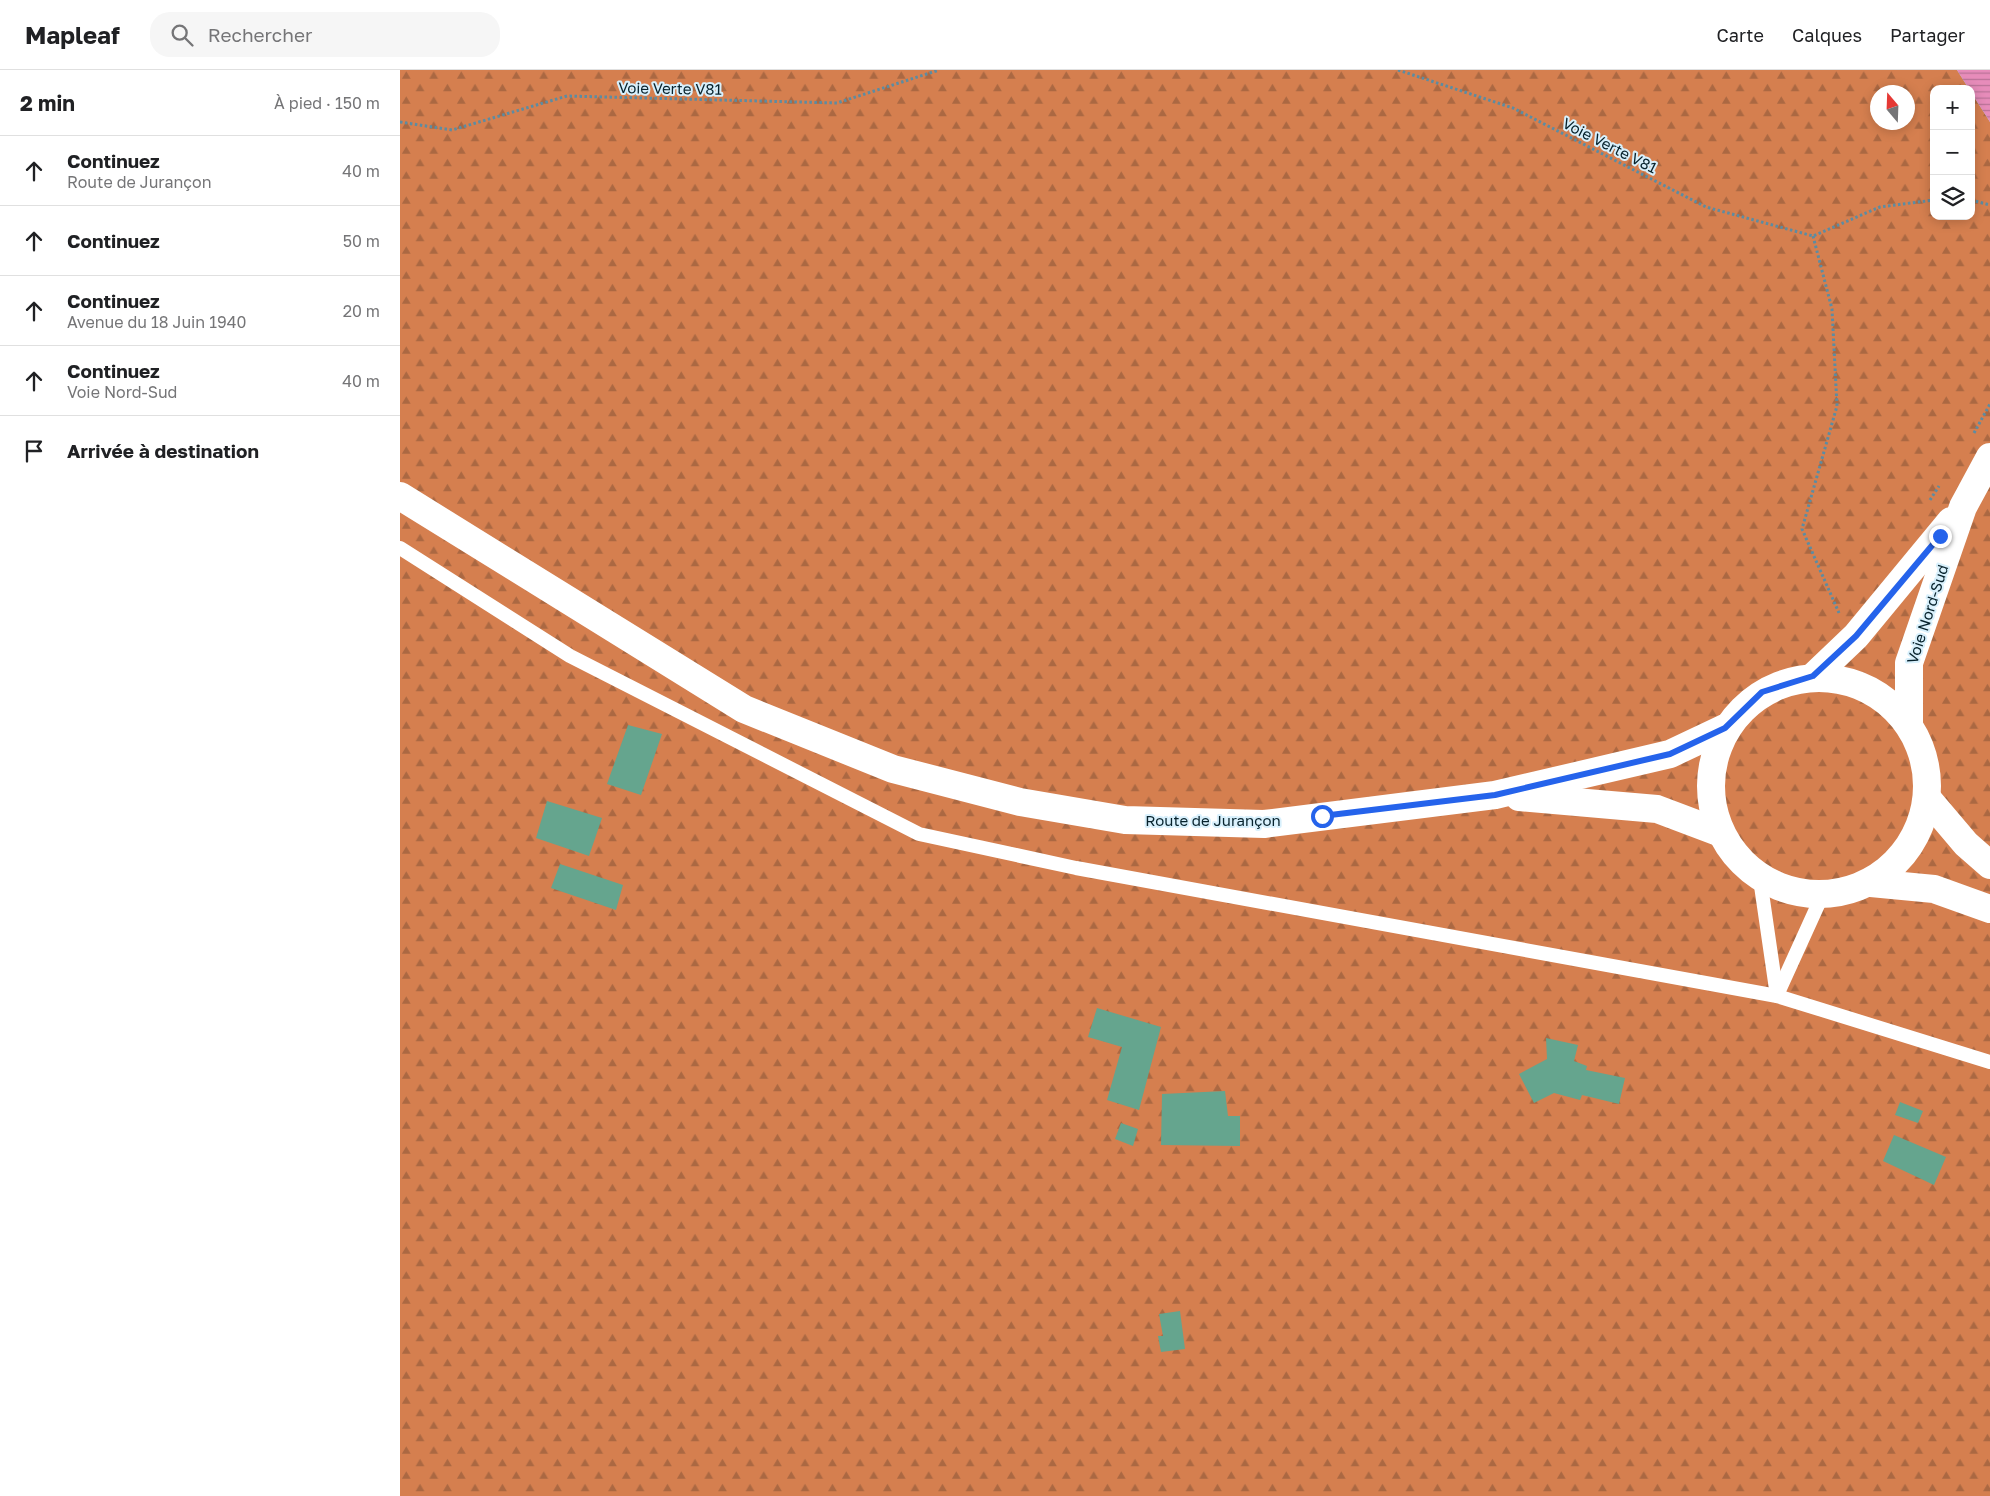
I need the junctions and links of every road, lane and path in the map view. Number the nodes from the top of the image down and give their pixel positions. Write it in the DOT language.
graph roads {
  1 [pos="939,70"];
  2 [pos="1398,70"];
  3 [pos="400,122"];
  4 [pos="1930,201"];
  5 [pos="1975,201"];
  6 [pos="1990,205"];
  7 [pos="1813,236"];
  8 [pos="1990,404"];
  9 [pos="1975,431"];
  10 [pos="1990,457"];
  11 [pos="400,496"];
  12 [pos="1963,507"];
  13 [pos="400,548"];
  14 [pos="1842,619"];
  15 [pos="1813,676"];
  16 [pos="1909,724"];
  17 [pos="1725,728"];
  18 [pos="1495,795"];
  19 [pos="1928,798"];
  20 [pos="1718,832"];
  21 [pos="1990,865"];
  22 [pos="1760,880"];
  23 [pos="1871,883"];
  24 [pos="1822,896"];
  25 [pos="1990,909"];
  26 [pos="1777,996"];
  27 [pos="1990,1062"];
  1 -- 3 [label="path, Voie Verte V81"];
  2 -- 7 [label="path, Voie Verte V81"];
  4 -- 7 [label="path"];
  5 -- 6 [label="path"];
  7 -- 14 [label="path"];
  8 -- 9 [label="path"];
  10 -- 12 [label="main road, Voie Nord-Sud"];
  11 -- 18 [label="main road, Route de Jurançon"];
  12 -- 15 [label="main road, Voie Nord-Sud"];
  12 -- 16 [label="main road, Voie Nord-Sud"];
  13 -- 26 [label="lane"];
  15 -- 16 [label="main road"];
  15 -- 17 [label="main road"];
  16 -- 19 [label="main road"];
  17 -- 18 [label="main road"];
  17 -- 20 [label="main road"];
  18 -- 20 [label="main road"];
  19 -- 21 [label="main road"];
  19 -- 23 [label="main road"];
  20 -- 22 [label="main road"];
  22 -- 24 [label="main road"];
  22 -- 26 [label="lane"];
  23 -- 24 [label="main road"];
  23 -- 25 [label="main road"];
  24 -- 26 [label="lane"];
  26 -- 27 [label="lane"];
}
